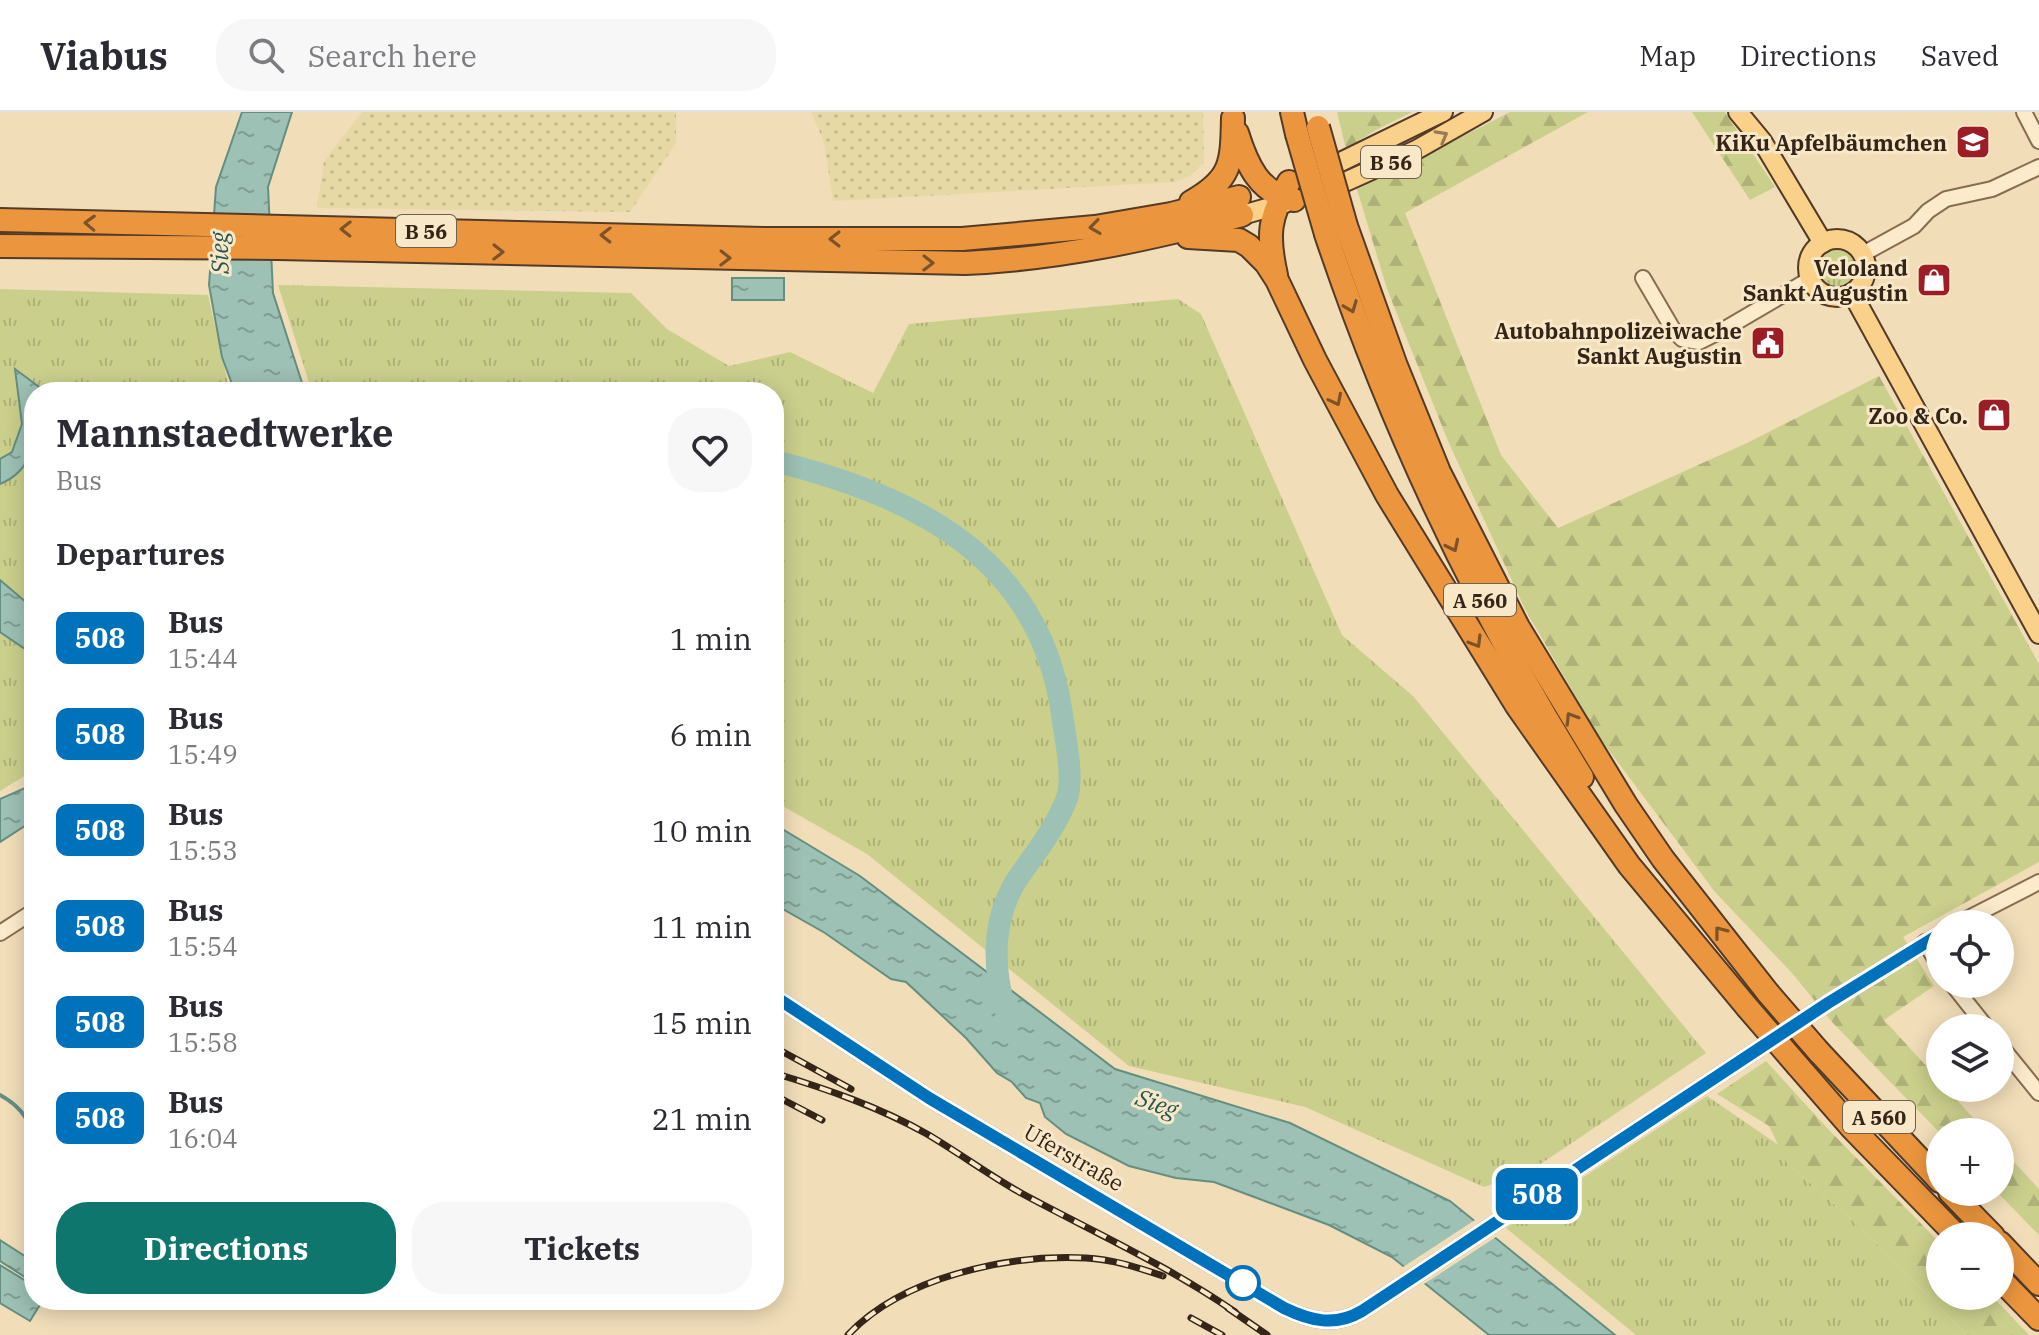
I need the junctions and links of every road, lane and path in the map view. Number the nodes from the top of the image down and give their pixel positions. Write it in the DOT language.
graph roads {
  1 [pos="1443,112"];
  2 [pos="1483,112"];
  3 [pos="1738,112"];
  4 [pos="1750,112"];
  5 [pos="2024,112"];
  6 [pos="1232,115"];
  7 [pos="1305,121"];
  8 [pos="1762,141"];
  9 [pos="2039,141"];
  10 [pos="2039,167"];
  11 [pos="1281,195"];
  12 [pos="1240,206"];
  13 [pos="1171,214"];
  14 [pos="0,220"];
  15 [pos="1336,230"];
  16 [pos="168,236"];
  17 [pos="1163,236"];
  18 [pos="1823,243"];
  19 [pos="0,246"];
  20 [pos="684,247"];
  21 [pos="1863,254"];
  22 [pos="1643,278"];
  23 [pos="1810,279"];
  24 [pos="1277,280"];
  25 [pos="1852,293"];
  26 [pos="2039,634"];
  27 [pos="2039,882"];
  28 [pos="1984,910"];
  29 [pos="24,917"];
  30 [pos="0,933"];
  31 [pos="1691,938"];
  32 [pos="1925,942"];
  33 [pos="1963,998"];
  34 [pos="784,1003"];
  35 [pos="1976,1014"];
  36 [pos="2014,1062"];
  37 [pos="2039,1093"];
  38 [pos="1926,1166"];
  39 [pos="1964,1206"];
  40 [pos="1943,1222"];
  41 [pos="1979,1222"];
  42 [pos="2014,1258"];
  43 [pos="2039,1284"];
  44 [pos="2014,1293"];
  45 [pos="2039,1319"];
  46 [pos="1334,1328"];
  1 -- 11 [label="main road, B 56"];
  11 -- 2 [label="main road, B 56, one-way"];
  3 -- 8 [label="main road"];
  4 -- 8 [label="main road"];
  5 -- 9 [label="street"];
  6 -- 11 [label="highway"];
  6 -- 13 [label="highway"];
  7 -- 15 [label="highway, A 560, bridge"];
  8 -- 18 [label="main road"];
  10 -- 21 [label="street"];
  11 -- 12 [label="main road, B 56"];
  11 -- 24 [label="highway"];
  12 -- 13 [label="highway, B 56"];
  12 -- 17 [label="highway, B 56"];
  13 -- 20 [label="highway, B 56, one-way"];
  16 -- 14 [label="highway, B 56, one-way"];
  15 -- 31 [label="highway, A 560, one-way"];
  38 -- 15 [label="highway, A 560, one-way, bridge"];
  16 -- 19 [label="highway, B 56"];
  16 -- 20 [label="highway, B 56"];
  20 -- 17 [label="highway, B 56, one-way"];
  17 -- 24 [label="highway"];
  18 -- 21 [label="main road"];
  18 -- 23 [label="main road"];
  21 -- 25 [label="main road"];
  22 -- 23 [label="street"];
  23 -- 25 [label="main road"];
  24 -- 31 [label="highway, one-way"];
  25 -- 26 [label="main road"];
  27 -- 28 [label="street"];
  29 -- 30 [label="street"];
  31 -- 40 [label="highway, A 560, bridge"];
  32 -- 46 [label="street, Uferstraße"];
  33 -- 35 [label="street"];
  34 -- 46 [label="street, Uferstraße"];
  36 -- 37 [label="street"];
  39 -- 41 [label="highway"];
  42 -- 43 [label="highway"];
  44 -- 45 [label="highway"];
}
